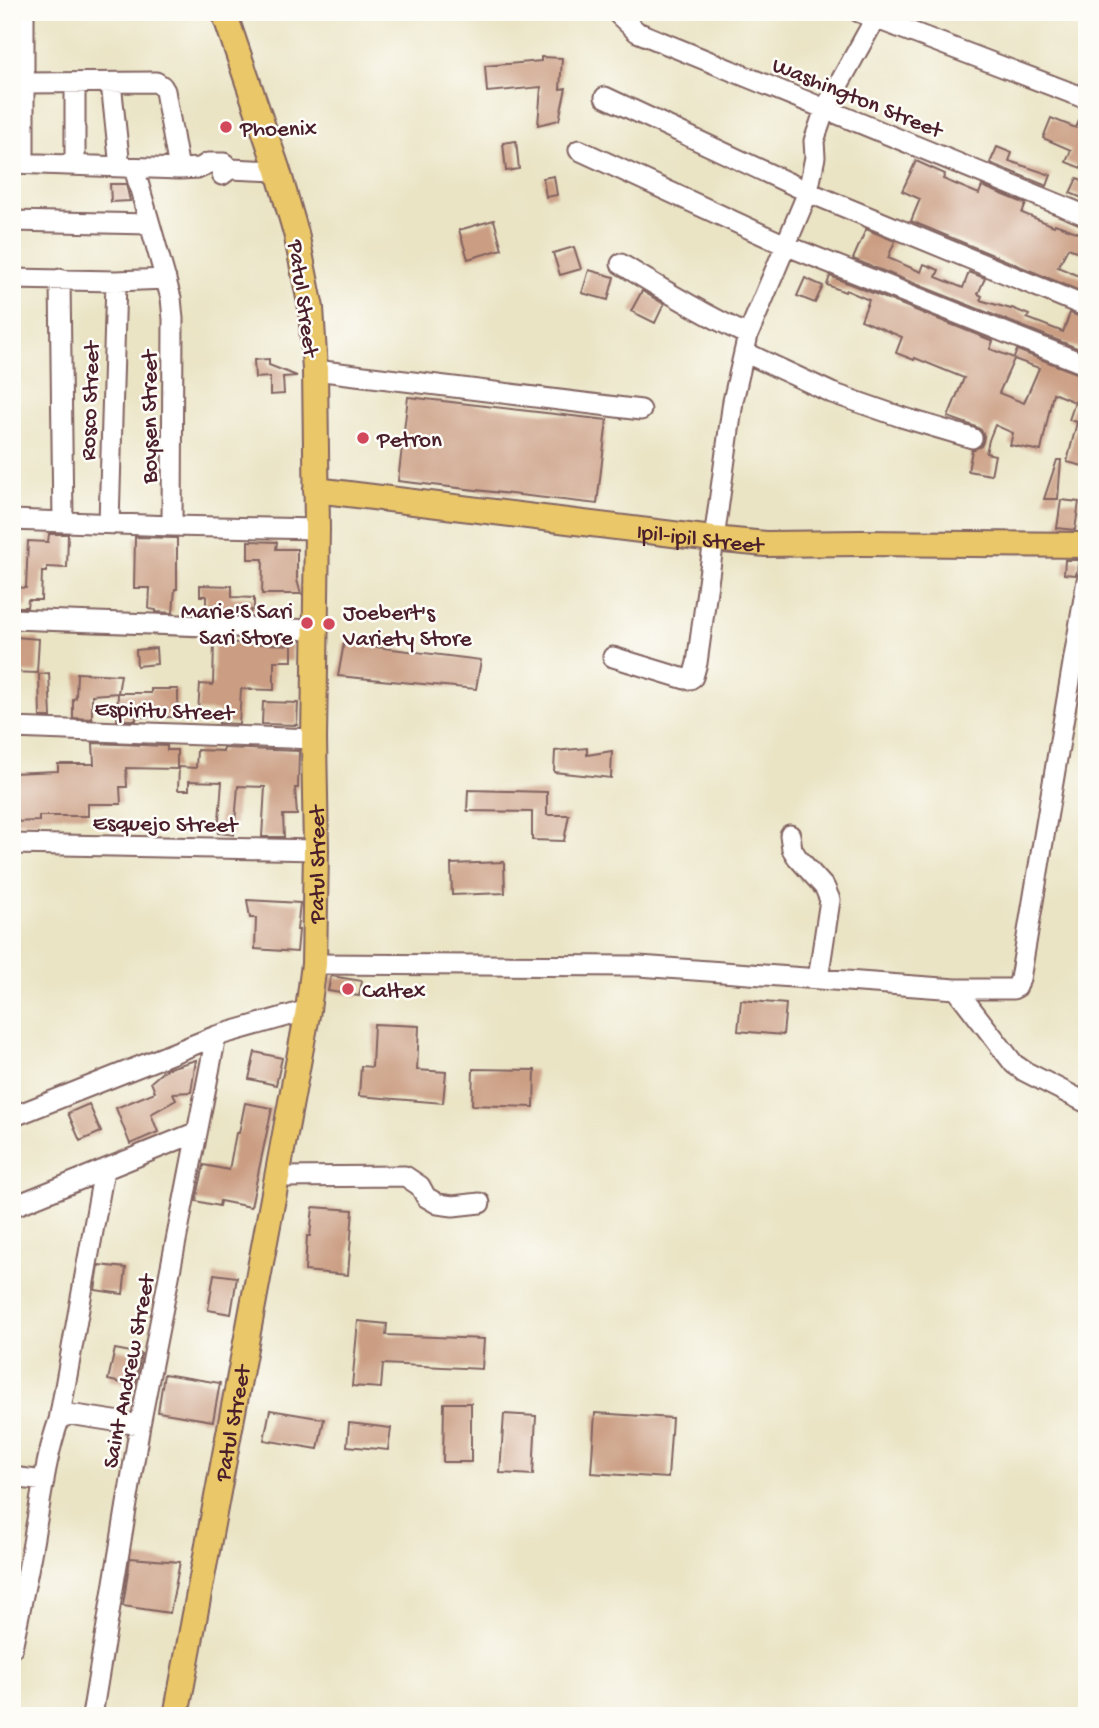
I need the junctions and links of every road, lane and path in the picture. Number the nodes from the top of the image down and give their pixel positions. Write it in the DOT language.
graph roads {
  1 [pos="24,12"];
  2 [pos="224,12"];
  3 [pos="618,12"];
  4 [pos="867,15"];
  5 [pos="18,45"];
  6 [pos="24,83"];
  7 [pos="75,83"];
  8 [pos="111,83"];
  9 [pos="605,97"];
  10 [pos="1087,99"];
  11 [pos="825,108"];
  12 [pos="579,150"];
  13 [pos="18,163"];
  14 [pos="75,165"];
  15 [pos="127,168"];
  16 [pos="179,169"];
  17 [pos="278,171"];
  18 [pos="808,192"];
  19 [pos="1087,216"];
  20 [pos="12,220"];
  21 [pos="149,224"];
  22 [pos="785,245"];
  23 [pos="621,264"];
  24 [pos="12,279"];
  25 [pos="60,279"];
  26 [pos="166,279"];
  27 [pos="116,281"];
  28 [pos="1087,307"];
  29 [pos="746,343"];
  30 [pos="1087,365"];
  31 [pos="315,370"];
  32 [pos="641,410"];
  33 [pos="972,439"];
  34 [pos="316,490"];
  35 [pos="12,520"];
  36 [pos="63,522"];
  37 [pos="109,523"];
  38 [pos="172,526"];
  39 [pos="317,530"];
  40 [pos="713,539"];
  41 [pos="1087,545"];
  42 [pos="1087,580"];
  43 [pos="12,619"];
  44 [pos="316,630"];
  45 [pos="613,657"];
  46 [pos="12,728"];
  47 [pos="314,739"];
  48 [pos="790,835"];
  49 [pos="12,844"];
  50 [pos="316,850"];
  51 [pos="314,964"];
  52 [pos="818,979"];
  53 [pos="956,989"];
  54 [pos="308,1010"];
  55 [pos="216,1037"];
  56 [pos="1087,1103"];
  57 [pos="12,1117"];
  58 [pos="197,1132"];
  59 [pos="104,1170"];
  60 [pos="277,1177"];
  61 [pos="480,1203"];
  62 [pos="12,1207"];
  63 [pos="59,1420"];
  64 [pos="140,1425"];
  65 [pos="12,1476"];
  66 [pos="44,1481"];
  67 [pos="21,1565"];
  68 [pos="13,1645"];
  69 [pos="92,1716"];
  70 [pos="176,1716"];
  1 -- 5 [label="street"];
  2 -- 17 [label="main road, Patul Street"];
  3 -- 11 [label="street, Washington Street"];
  4 -- 10 [label="street"];
  4 -- 11 [label="street"];
  5 -- 6 [label="street"];
  6 -- 7 [label="street"];
  6 -- 13 [label="street"];
  7 -- 8 [label="street"];
  7 -- 14 [label="street"];
  8 -- 15 [label="street, Boysen Street"];
  8 -- 16 [label="street"];
  9 -- 18 [label="street"];
  11 -- 18 [label="street"];
  11 -- 19 [label="street, Washington Street"];
  12 -- 22 [label="street"];
  13 -- 14 [label="street"];
  14 -- 15 [label="street"];
  15 -- 16 [label="street"];
  15 -- 21 [label="street, Boysen Street"];
  16 -- 17 [label="street"];
  17 -- 31 [label="main road, Patul Street"];
  18 -- 22 [label="street"];
  18 -- 28 [label="street"];
  20 -- 21 [label="street"];
  21 -- 26 [label="street, Boysen Street"];
  22 -- 29 [label="street"];
  22 -- 30 [label="street"];
  23 -- 29 [label="street"];
  24 -- 25 [label="street"];
  25 -- 27 [label="street"];
  25 -- 36 [label="street"];
  26 -- 27 [label="street"];
  26 -- 38 [label="street, Boysen Street"];
  27 -- 37 [label="street, Rosco Street"];
  29 -- 33 [label="street"];
  29 -- 40 [label="street"];
  31 -- 32 [label="street"];
  31 -- 34 [label="main road, Patul Street"];
  34 -- 39 [label="main road, Patul Street"];
  34 -- 40 [label="main road, Ipil-ipil Street"];
  35 -- 36 [label="street"];
  36 -- 37 [label="street"];
  37 -- 38 [label="street"];
  38 -- 39 [label="street"];
  39 -- 44 [label="main road, Patul Street"];
  40 -- 41 [label="main road, Ipil-ipil Street"];
  40 -- 45 [label="street"];
  42 -- 53 [label="street"];
  43 -- 44 [label="street"];
  44 -- 47 [label="main road, Patul Street"];
  46 -- 47 [label="street, Espiritu Street"];
  47 -- 50 [label="main road, Patul Street"];
  48 -- 52 [label="street"];
  49 -- 50 [label="street, Esquejo Street"];
  50 -- 51 [label="main road, Patul Street"];
  51 -- 52 [label="street"];
  51 -- 54 [label="main road, Patul Street"];
  52 -- 53 [label="street"];
  53 -- 56 [label="street"];
  54 -- 55 [label="street"];
  54 -- 60 [label="main road, Patul Street"];
  55 -- 57 [label="street"];
  55 -- 58 [label="street, Saint Andrew Street"];
  58 -- 59 [label="street"];
  58 -- 64 [label="street, Saint Andrew Street"];
  59 -- 62 [label="street"];
  59 -- 63 [label="street"];
  60 -- 61 [label="street"];
  60 -- 70 [label="main road, Patul Street"];
  63 -- 64 [label="street"];
  63 -- 66 [label="street"];
  64 -- 69 [label="street, Saint Andrew Street"];
  65 -- 66 [label="street"];
  66 -- 67 [label="street"];
  67 -- 68 [label="street"];
}
